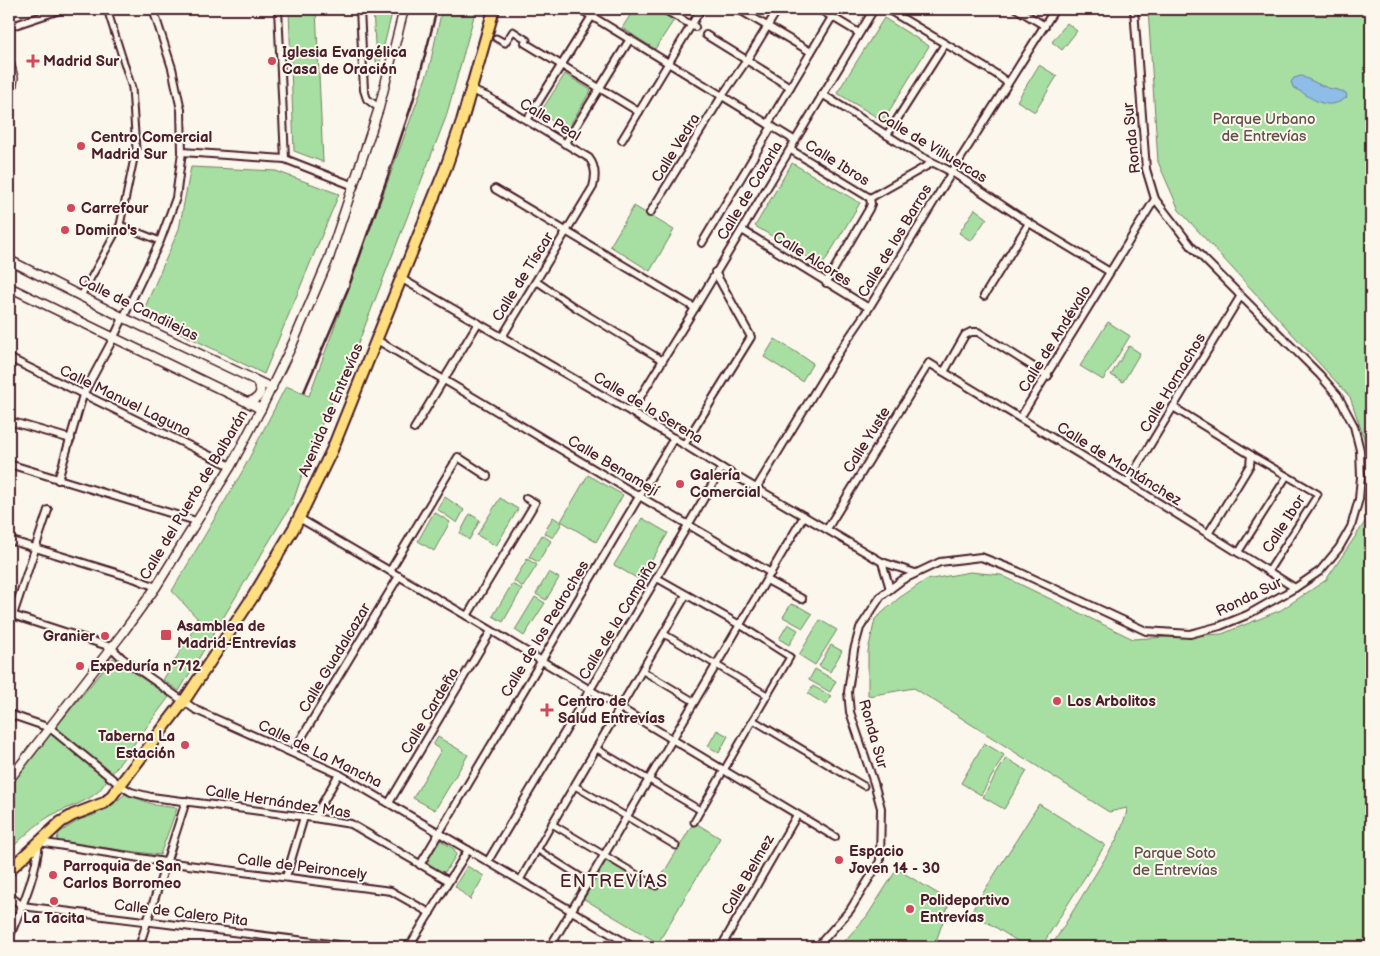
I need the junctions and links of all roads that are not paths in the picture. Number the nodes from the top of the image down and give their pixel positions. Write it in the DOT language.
graph roads {
  1 [pos="63,9"];
  2 [pos="107,9"];
  3 [pos="153,9"];
  4 [pos="278,9"];
  5 [pos="360,9"];
  6 [pos="404,9"];
  7 [pos="494,9"];
  8 [pos="580,9"];
  9 [pos="663,9"];
  10 [pos="701,9"];
  11 [pos="738,9"];
  12 [pos="778,9"];
  13 [pos="819,9"];
  14 [pos="874,9"];
  15 [pos="887,9"];
  16 [pos="1018,9"];
  17 [pos="1055,9"];
  18 [pos="1134,9"];
  19 [pos="592,16"];
  20 [pos="832,17"];
  21 [pos="693,26"];
  22 [pos="766,26"];
  23 [pos="1045,26"];
  24 [pos="9,27"];
  25 [pos="859,33"];
  26 [pos="706,35"];
  27 [pos="496,38"];
  28 [pos="630,39"];
  29 [pos="526,42"];
  30 [pos="945,44"];
  31 [pos="811,52"];
  32 [pos="747,60"];
  33 [pos="668,62"];
  34 [pos="9,63"];
  35 [pos="561,65"];
  36 [pos="1008,83"];
  37 [pos="599,88"];
  38 [pos="790,88"];
  39 [pos="471,90"];
  40 [pos="822,94"];
  41 [pos="722,96"];
  42 [pos="9,101"];
  43 [pos="379,108"];
  44 [pos="639,112"];
  45 [pos="526,120"];
  46 [pos="770,125"];
  47 [pos="887,135"];
  48 [pos="622,140"];
  49 [pos="794,140"];
  50 [pos="565,144"];
  51 [pos="791,150"];
  52 [pos="182,152"];
  53 [pos="285,159"];
  54 [pos="932,163"];
  55 [pos="952,172"];
  56 [pos="354,186"];
  57 [pos="593,187"];
  58 [pos="495,189"];
  59 [pos="870,198"];
  60 [pos="1155,199"];
  61 [pos="650,213"];
  62 [pos="1029,223"];
  63 [pos="120,225"];
  64 [pos="742,230"];
  65 [pos="566,231"];
  66 [pos="160,241"];
  67 [pos="702,244"];
  68 [pos="9,260"];
  69 [pos="716,272"];
  70 [pos="1110,272"];
  71 [pos="402,279"];
  72 [pos="536,282"];
  73 [pos="826,283"];
  74 [pos="9,287"];
  75 [pos="81,296"];
  76 [pos="984,296"];
  77 [pos="1240,297"];
  78 [pos="695,308"];
  79 [pos="869,308"];
  80 [pos="122,317"];
  81 [pos="478,323"];
  82 [pos="114,337"];
  83 [pos="502,337"];
  84 [pos="377,340"];
  85 [pos="9,358"];
  86 [pos="662,360"];
  87 [pos="929,363"];
  88 [pos="944,372"];
  89 [pos="1048,376"];
  90 [pos="443,379"];
  91 [pos="255,380"];
  92 [pos="272,388"];
  93 [pos="83,395"];
  94 [pos="247,402"];
  95 [pos="1173,407"];
  96 [pos="261,409"];
  97 [pos="630,412"];
  98 [pos="1020,418"];
  99 [pos="9,420"];
  100 [pos="414,429"];
  101 [pos="674,438"];
  102 [pos="71,439"];
  103 [pos="684,445"];
  104 [pos="1251,455"];
  105 [pos="9,464"];
  106 [pos="231,466"];
  107 [pos="722,468"];
  108 [pos="487,476"];
  109 [pos="1287,476"];
  110 [pos="58,480"];
  111 [pos="1127,483"];
  112 [pos="757,487"];
  113 [pos="638,496"];
  114 [pos="526,498"];
  115 [pos="48,510"];
  116 [pos="804,516"];
  117 [pos="299,518"];
  118 [pos="196,521"];
  119 [pos="688,525"];
  120 [pos="827,529"];
  121 [pos="1208,534"];
  122 [pos="9,540"];
  123 [pos="36,549"];
  124 [pos="1238,553"];
  125 [pos="882,562"];
  126 [pos="390,571"];
  127 [pos="1268,572"];
  128 [pos="771,573"];
  129 [pos="915,573"];
  130 [pos="399,576"];
  131 [pos="657,578"];
  132 [pos="767,580"];
  133 [pos="156,587"];
  134 [pos="1295,588"];
  135 [pos="890,589"];
  136 [pos="686,595"];
  137 [pos="802,599"];
  138 [pos="11,615"];
  139 [pos="467,616"];
  140 [pos="740,625"];
  141 [pos="491,631"];
  142 [pos="664,634"];
  143 [pos="111,647"];
  144 [pos="541,661"];
  145 [pos="716,666"];
  146 [pos="642,672"];
  147 [pos="590,690"];
  148 [pos="767,695"];
  149 [pos="184,701"];
  150 [pos="695,702"];
  151 [pos="620,708"];
  152 [pos="9,714"];
  153 [pos="753,720"];
  154 [pos="50,728"];
  155 [pos="672,740"];
  156 [pos="597,749"];
  157 [pos="293,752"];
  158 [pos="723,770"];
  159 [pos="339,774"];
  160 [pos="649,779"];
  161 [pos="9,780"];
  162 [pos="120,786"];
  163 [pos="575,786"];
  164 [pos="864,786"];
  165 [pos="186,801"];
  166 [pos="389,803"];
  167 [pos="700,810"];
  168 [pos="798,815"];
  169 [pos="304,817"];
  170 [pos="627,817"];
  171 [pos="314,818"];
  172 [pos="694,822"];
  173 [pos="552,824"];
  174 [pos="439,833"];
  175 [pos="835,838"];
  176 [pos="39,842"];
  177 [pos="676,846"];
  178 [pos="468,850"];
  179 [pos="538,850"];
  180 [pos="605,856"];
  181 [pos="488,861"];
  182 [pos="166,862"];
  183 [pos="420,864"];
  184 [pos="9,870"];
  185 [pos="286,877"];
  186 [pos="520,880"];
  187 [pos="449,881"];
  188 [pos="589,882"];
  189 [pos="656,886"];
  190 [pos="9,894"];
  191 [pos="22,906"];
  192 [pos="572,911"];
  193 [pos="430,913"];
  194 [pos="147,922"];
  195 [pos="9,938"];
  196 [pos="628,946"];
  197 [pos="139,947"];
  198 [pos="354,947"];
  199 [pos="409,947"];
  200 [pos="550,947"];
  201 [pos="721,947"];
  202 [pos="817,947"];
  1 -- 24 [label="street"];
  2 -- 63 [label="street"];
  3 -- 52 [label="street"];
  4 -- 53 [label="street"];
  5 -- 43 [label="street"];
  6 -- 43 [label="street, Calle del Puerto de Balbarán"];
  7 -- 39 [label="main road, Avenida de Entrevías"];
  8 -- 19 [label="street"];
  9 -- 21 [label="street"];
  10 -- 21 [label="street"];
  11 -- 22 [label="street"];
  12 -- 22 [label="street, Calle Vedra"];
  13 -- 20 [label="street"];
  14 -- 25 [label="street, Calle de Cazorla"];
  15 -- 30 [label="street"];
  16 -- 23 [label="street"];
  17 -- 23 [label="street, Calle de los Barros"];
  18 -- 60 [label="street, Ronda Sur"];
  19 -- 28 [label="street"];
  19 -- 35 [label="street"];
  20 -- 25 [label="street"];
  20 -- 31 [label="street"];
  21 -- 33 [label="street"];
  22 -- 31 [label="street"];
  22 -- 32 [label="street, Calle Vedra"];
  23 -- 36 [label="street, Calle de los Barros"];
  25 -- 40 [label="street, Calle de Cazorla"];
  26 -- 32 [label="street"];
  27 -- 29 [label="street"];
  28 -- 33 [label="street"];
  28 -- 37 [label="street"];
  29 -- 35 [label="street"];
  30 -- 36 [label="street"];
  30 -- 47 [label="street"];
  31 -- 38 [label="street"];
  32 -- 38 [label="street"];
  32 -- 41 [label="street, Calle Vedra"];
  33 -- 41 [label="street"];
  33 -- 44 [label="street"];
  34 -- 42 [label="main road"];
  35 -- 37 [label="street"];
  35 -- 45 [label="street"];
  36 -- 55 [label="street, Calle de los Barros"];
  37 -- 44 [label="street"];
  37 -- 50 [label="street"];
  38 -- 46 [label="street"];
  39 -- 45 [label="street, Calle Peal"];
  39 -- 71 [label="main road, Avenida de Entrevías"];
  40 -- 47 [label="street, Calle de Villuercas"];
  40 -- 49 [label="street, Calle de Cazorla"];
  41 -- 46 [label="street"];
  41 -- 61 [label="street, Calle Vedra"];
  43 -- 56 [label="street, Calle del Puerto de Balbarán"];
  44 -- 48 [label="street"];
  45 -- 50 [label="street, Calle Peal"];
  46 -- 49 [label="street"];
  46 -- 67 [label="street"];
  47 -- 54 [label="street, Calle de Villuercas"];
  49 -- 51 [label="street, Calle de Cazorla"];
  50 -- 57 [label="street, Calle Peal"];
  51 -- 59 [label="street, Calle Ibros"];
  51 -- 64 [label="street, Calle de Cazorla"];
  52 -- 53 [label="street"];
  52 -- 66 [label="street"];
  53 -- 56 [label="street"];
  54 -- 55 [label="street, Calle de Villuercas"];
  54 -- 59 [label="street"];
  55 -- 62 [label="street, Calle de Villuercas"];
  55 -- 79 [label="street, Calle de los Barros"];
  56 -- 92 [label="street, Calle del Puerto de Balbarán"];
  57 -- 65 [label="street, Calle de Tíscar"];
  58 -- 65 [label="street, Calle de Tíscar"];
  59 -- 73 [label="street"];
  60 -- 70 [label="street, Calle de Andévalo"];
  60 -- 77 [label="street, Ronda Sur"];
  62 -- 70 [label="street, Calle de Villuercas"];
  62 -- 76 [label="street"];
  63 -- 66 [label="street"];
  63 -- 75 [label="street"];
  64 -- 69 [label="street, Calle de Cazorla"];
  64 -- 73 [label="street, Calle Alcores"];
  65 -- 72 [label="street, Calle de Tíscar"];
  65 -- 78 [label="street"];
  66 -- 80 [label="street"];
  68 -- 75 [label="street, Calle de Candilejas"];
  69 -- 78 [label="street, Calle de Cazorla"];
  69 -- 103 [label="street"];
  70 -- 89 [label="street, Calle de Andévalo"];
  71 -- 81 [label="street, Calle de la Serena"];
  71 -- 84 [label="main road, Avenida de Entrevías"];
  72 -- 83 [label="street, Calle de Tíscar"];
  72 -- 86 [label="street"];
  73 -- 79 [label="street, Calle Alcores"];
  74 -- 82 [label="street"];
  75 -- 80 [label="street, Calle de Candilejas"];
  77 -- 95 [label="street, Calle Hornachos"];
  77 -- 134 [label="street, Ronda Sur"];
  78 -- 86 [label="street, Calle de Cazorla"];
  79 -- 112 [label="street, Calle de los Barros"];
  80 -- 82 [label="street"];
  80 -- 91 [label="street, Calle de Candilejas"];
  81 -- 83 [label="street, Calle de la Serena"];
  81 -- 90 [label="street"];
  82 -- 93 [label="street"];
  82 -- 94 [label="street"];
  83 -- 97 [label="street, Calle de la Serena"];
  84 -- 90 [label="street, Calle Benamejí"];
  84 -- 117 [label="main road, Avenida de Entrevías"];
  85 -- 93 [label="street, Calle Manuel Laguna"];
  86 -- 97 [label="street, Calle de Cazorla"];
  87 -- 88 [label="street, Calle de Montánchez"];
  87 -- 120 [label="street, Calle Yuste"];
  88 -- 89 [label="street"];
  88 -- 98 [label="street, Calle de Montánchez"];
  89 -- 98 [label="street, Calle de Andévalo"];
  90 -- 100 [label="street"];
  90 -- 113 [label="street, Calle Benamejí"];
  91 -- 92 [label="street, Calle de Candilejas"];
  91 -- 94 [label="street"];
  92 -- 96 [label="street, Calle del Puerto de Balbarán"];
  93 -- 102 [label="street"];
  93 -- 106 [label="street, Calle Manuel Laguna"];
  94 -- 96 [label="street"];
  95 -- 104 [label="street, Calle Ibor"];
  95 -- 111 [label="street, Calle Hornachos"];
  96 -- 106 [label="street, Calle del Puerto de Balbarán"];
  97 -- 101 [label="street, Calle de la Serena"];
  98 -- 111 [label="street, Calle de Montánchez"];
  99 -- 102 [label="street"];
  101 -- 103 [label="street, Calle de la Serena"];
  101 -- 113 [label="street, Calle de los Pedroches"];
  102 -- 110 [label="street"];
  103 -- 107 [label="street, Calle de la Serena"];
  104 -- 109 [label="street, Calle Ibor"];
  104 -- 121 [label="street"];
  105 -- 110 [label="street"];
  106 -- 118 [label="street, Calle del Puerto de Balbarán"];
  107 -- 112 [label="street, Calle de la Serena"];
  107 -- 119 [label="street, Calle de la Campiña"];
  108 -- 126 [label="street"];
  109 -- 124 [label="street, Calle Ibor"];
  109 -- 127 [label="street, Calle Ibor"];
  110 -- 118 [label="street"];
  111 -- 121 [label="street, Calle de Montánchez"];
  112 -- 116 [label="street, Calle de la Serena"];
  113 -- 119 [label="street, Calle Benamejí"];
  113 -- 144 [label="street, Calle de los Pedroches"];
  114 -- 139 [label="street"];
  115 -- 123 [label="street"];
  116 -- 120 [label="street, Calle de la Serena"];
  116 -- 128 [label="street"];
  117 -- 126 [label="street"];
  117 -- 149 [label="main road, Avenida de Entrevías"];
  118 -- 133 [label="street, Calle del Puerto de Balbarán"];
  119 -- 128 [label="street, Calle Benamejí"];
  119 -- 131 [label="street, Calle de la Campiña"];
  120 -- 125 [label="street, Calle de la Serena"];
  121 -- 124 [label="street, Calle de Montánchez"];
  122 -- 123 [label="street"];
  123 -- 133 [label="street"];
  123 -- 138 [label="street"];
  124 -- 127 [label="street, Calle de Montánchez"];
  125 -- 129 [label="street, Calle de la Serena"];
  125 -- 135 [label="street"];
  126 -- 130 [label="street"];
  127 -- 134 [label="street, Calle de Montánchez"];
  128 -- 132 [label="street"];
  129 -- 134 [label="street, Ronda Sur"];
  129 -- 135 [label="street, Ronda Sur"];
  130 -- 139 [label="street"];
  130 -- 157 [label="street, Calle Guadalcazar"];
  131 -- 136 [label="street"];
  131 -- 147 [label="street, Calle de la Campiña"];
  132 -- 137 [label="street"];
  132 -- 140 [label="street"];
  133 -- 143 [label="street, Calle del Puerto de Balbarán"];
  135 -- 202 [label="street, Ronda Sur"];
  136 -- 140 [label="street"];
  136 -- 142 [label="street"];
  138 -- 143 [label="street"];
  139 -- 141 [label="street"];
  140 -- 145 [label="street"];
  140 -- 148 [label="street"];
  141 -- 144 [label="street"];
  141 -- 166 [label="street, Calle Cardeña"];
  142 -- 145 [label="street"];
  142 -- 146 [label="street"];
  143 -- 149 [label="street, Calle de La Mancha"];
  143 -- 154 [label="street, Calle del Puerto de Balbarán"];
  144 -- 147 [label="street"];
  144 -- 174 [label="street, Calle de los Pedroches"];
  145 -- 148 [label="street"];
  145 -- 150 [label="street"];
  146 -- 150 [label="street"];
  146 -- 151 [label="street"];
  147 -- 151 [label="street"];
  147 -- 181 [label="street, Calle de la Campiña"];
  148 -- 153 [label="street"];
  149 -- 157 [label="street, Calle de La Mancha"];
  149 -- 162 [label="main road, Avenida de Entrevías"];
  150 -- 155 [label="street"];
  151 -- 155 [label="street"];
  151 -- 156 [label="street"];
  152 -- 154 [label="street"];
  153 -- 158 [label="street"];
  153 -- 164 [label="street"];
  154 -- 161 [label="street, Calle del Puerto de Balbarán"];
  154 -- 162 [label="street, Calle Hernández Mas"];
  155 -- 158 [label="street"];
  155 -- 160 [label="street"];
  156 -- 160 [label="street"];
  156 -- 163 [label="street"];
  157 -- 159 [label="street, Calle de La Mancha"];
  158 -- 167 [label="street"];
  158 -- 168 [label="street"];
  159 -- 166 [label="street, Calle de La Mancha"];
  159 -- 171 [label="street"];
  160 -- 167 [label="street"];
  160 -- 170 [label="street"];
  162 -- 165 [label="street, Calle Hernández Mas"];
  162 -- 176 [label="main road, Avenida de Entrevías"];
  163 -- 170 [label="street"];
  163 -- 173 [label="street"];
  165 -- 169 [label="street, Calle Hernández Mas"];
  165 -- 182 [label="street"];
  166 -- 174 [label="street, Calle de La Mancha"];
  167 -- 172 [label="street"];
  168 -- 175 [label="street"];
  168 -- 201 [label="street, Calle Belmez"];
  169 -- 171 [label="street, Calle Hernández Mas"];
  169 -- 185 [label="street"];
  170 -- 177 [label="street"];
  170 -- 180 [label="street"];
  171 -- 183 [label="street, Calle Hernández Mas"];
  173 -- 179 [label="street"];
  173 -- 180 [label="street"];
  174 -- 178 [label="street, Calle de La Mancha"];
  174 -- 183 [label="street, Calle de los Pedroches"];
  176 -- 182 [label="street, Calle de Peironcely"];
  176 -- 184 [label="main road"];
  176 -- 191 [label="street"];
  178 -- 181 [label="street, Calle de La Mancha"];
  178 -- 187 [label="street"];
  179 -- 186 [label="street"];
  179 -- 188 [label="street"];
  180 -- 188 [label="street"];
  180 -- 189 [label="street"];
  181 -- 186 [label="street, Calle de La Mancha"];
  182 -- 185 [label="street, Calle de Peironcely"];
  182 -- 194 [label="street"];
  183 -- 187 [label="street, Calle Hernández Mas"];
  185 -- 193 [label="street, Calle de Peironcely"];
  186 -- 192 [label="street, Calle de La Mancha"];
  187 -- 193 [label="street"];
  188 -- 192 [label="street"];
  190 -- 191 [label="street"];
  191 -- 194 [label="street, Calle de Calero Pita"];
  191 -- 195 [label="street"];
  192 -- 196 [label="street, Calle de La Mancha"];
  192 -- 200 [label="street"];
  193 -- 199 [label="street"];
  194 -- 197 [label="street"];
  194 -- 198 [label="street, Calle de Calero Pita"];
}
